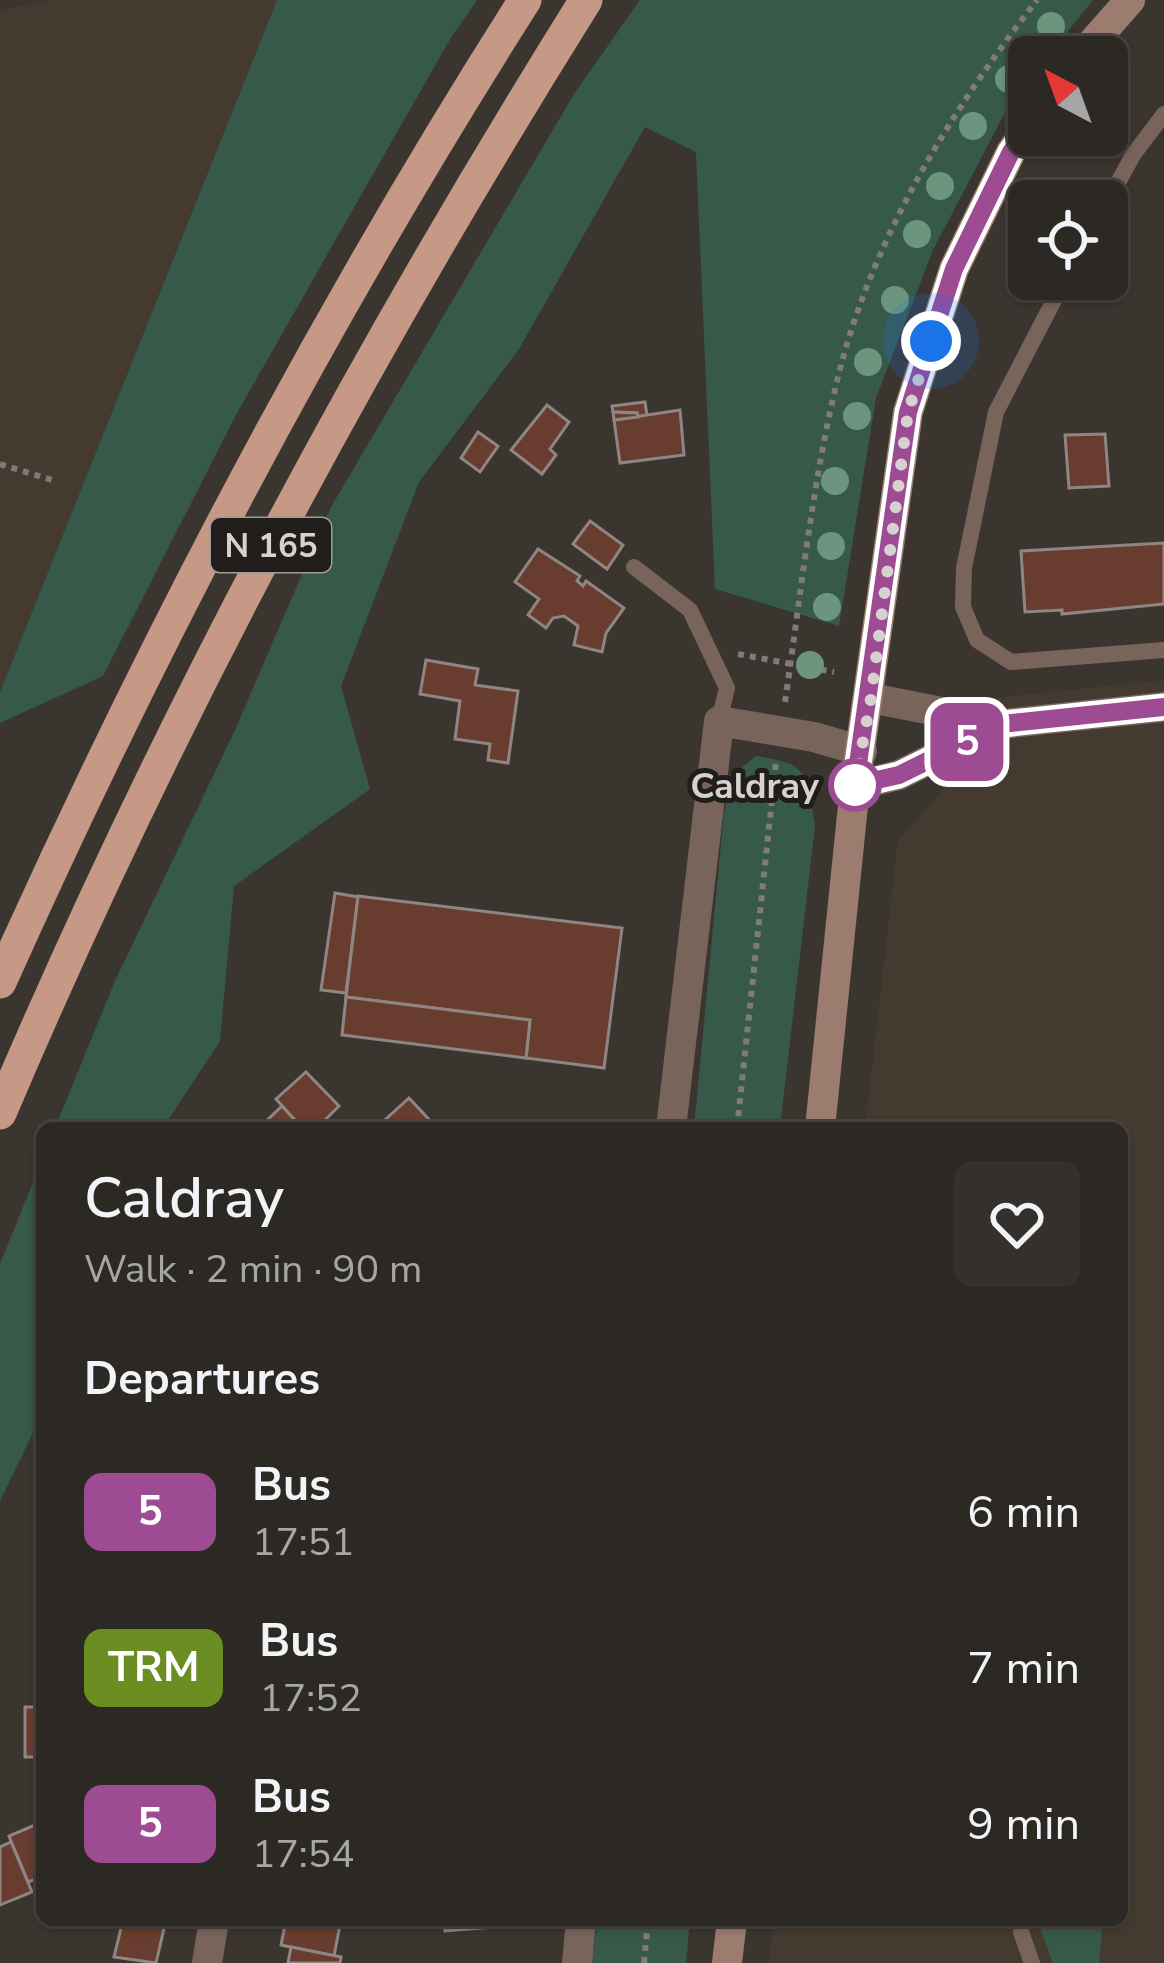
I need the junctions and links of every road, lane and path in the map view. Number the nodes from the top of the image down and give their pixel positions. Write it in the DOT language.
graph roads {
  1 [pos="525,0"];
  2 [pos="586,0"];
  3 [pos="1037,0"];
  4 [pos="1130,0"];
  5 [pos="1098,36"];
  6 [pos="1164,114"];
  7 [pos="1009,156"];
  8 [pos="1119,180"];
  9 [pos="1054,300"];
  10 [pos="0,464"];
  11 [pos="52,479"];
  12 [pos="634,567"];
  13 [pos="1164,650"];
  14 [pos="714,659"];
  15 [pos="790,665"];
  16 [pos="834,672"];
  17 [pos="871,698"];
  18 [pos="1164,707"];
  19 [pos="719,721"];
  20 [pos="1002,724"];
  21 [pos="781,731"];
  22 [pos="862,751"];
  23 [pos="855,785"];
  24 [pos="0,982"];
  25 [pos="0,1114"];
  26 [pos="672,1122"];
  27 [pos="738,1122"];
  28 [pos="821,1122"];
  29 [pos="213,1926"];
  30 [pos="580,1926"];
  31 [pos="647,1926"];
  32 [pos="731,1926"];
  33 [pos="1021,1932"];
  34 [pos="208,1963"];
  35 [pos="577,1963"];
  36 [pos="644,1963"];
  37 [pos="727,1963"];
  38 [pos="1032,1963"];
  1 -- 24 [label="highway, N 165"];
  2 -- 25 [label="highway, N 165"];
  3 -- 15 [label="path"];
  4 -- 5 [label="main road"];
  6 -- 8 [label="lane"];
  7 -- 17 [label="main road"];
  9 -- 13 [label="lane"];
  10 -- 11 [label="path"];
  12 -- 14 [label="lane"];
  14 -- 15 [label="path"];
  14 -- 19 [label="lane"];
  15 -- 16 [label="path"];
  15 -- 21 [label="path"];
  17 -- 20 [label="street"];
  17 -- 22 [label="main road"];
  18 -- 20 [label="street"];
  19 -- 21 [label="street"];
  19 -- 26 [label="street"];
  20 -- 23 [label="street"];
  21 -- 22 [label="street"];
  21 -- 27 [label="path"];
  22 -- 23 [label="main road"];
  23 -- 28 [label="main road"];
  29 -- 34 [label="street"];
  30 -- 35 [label="street"];
  31 -- 36 [label="path"];
  32 -- 37 [label="main road"];
  33 -- 38 [label="lane"];
}
